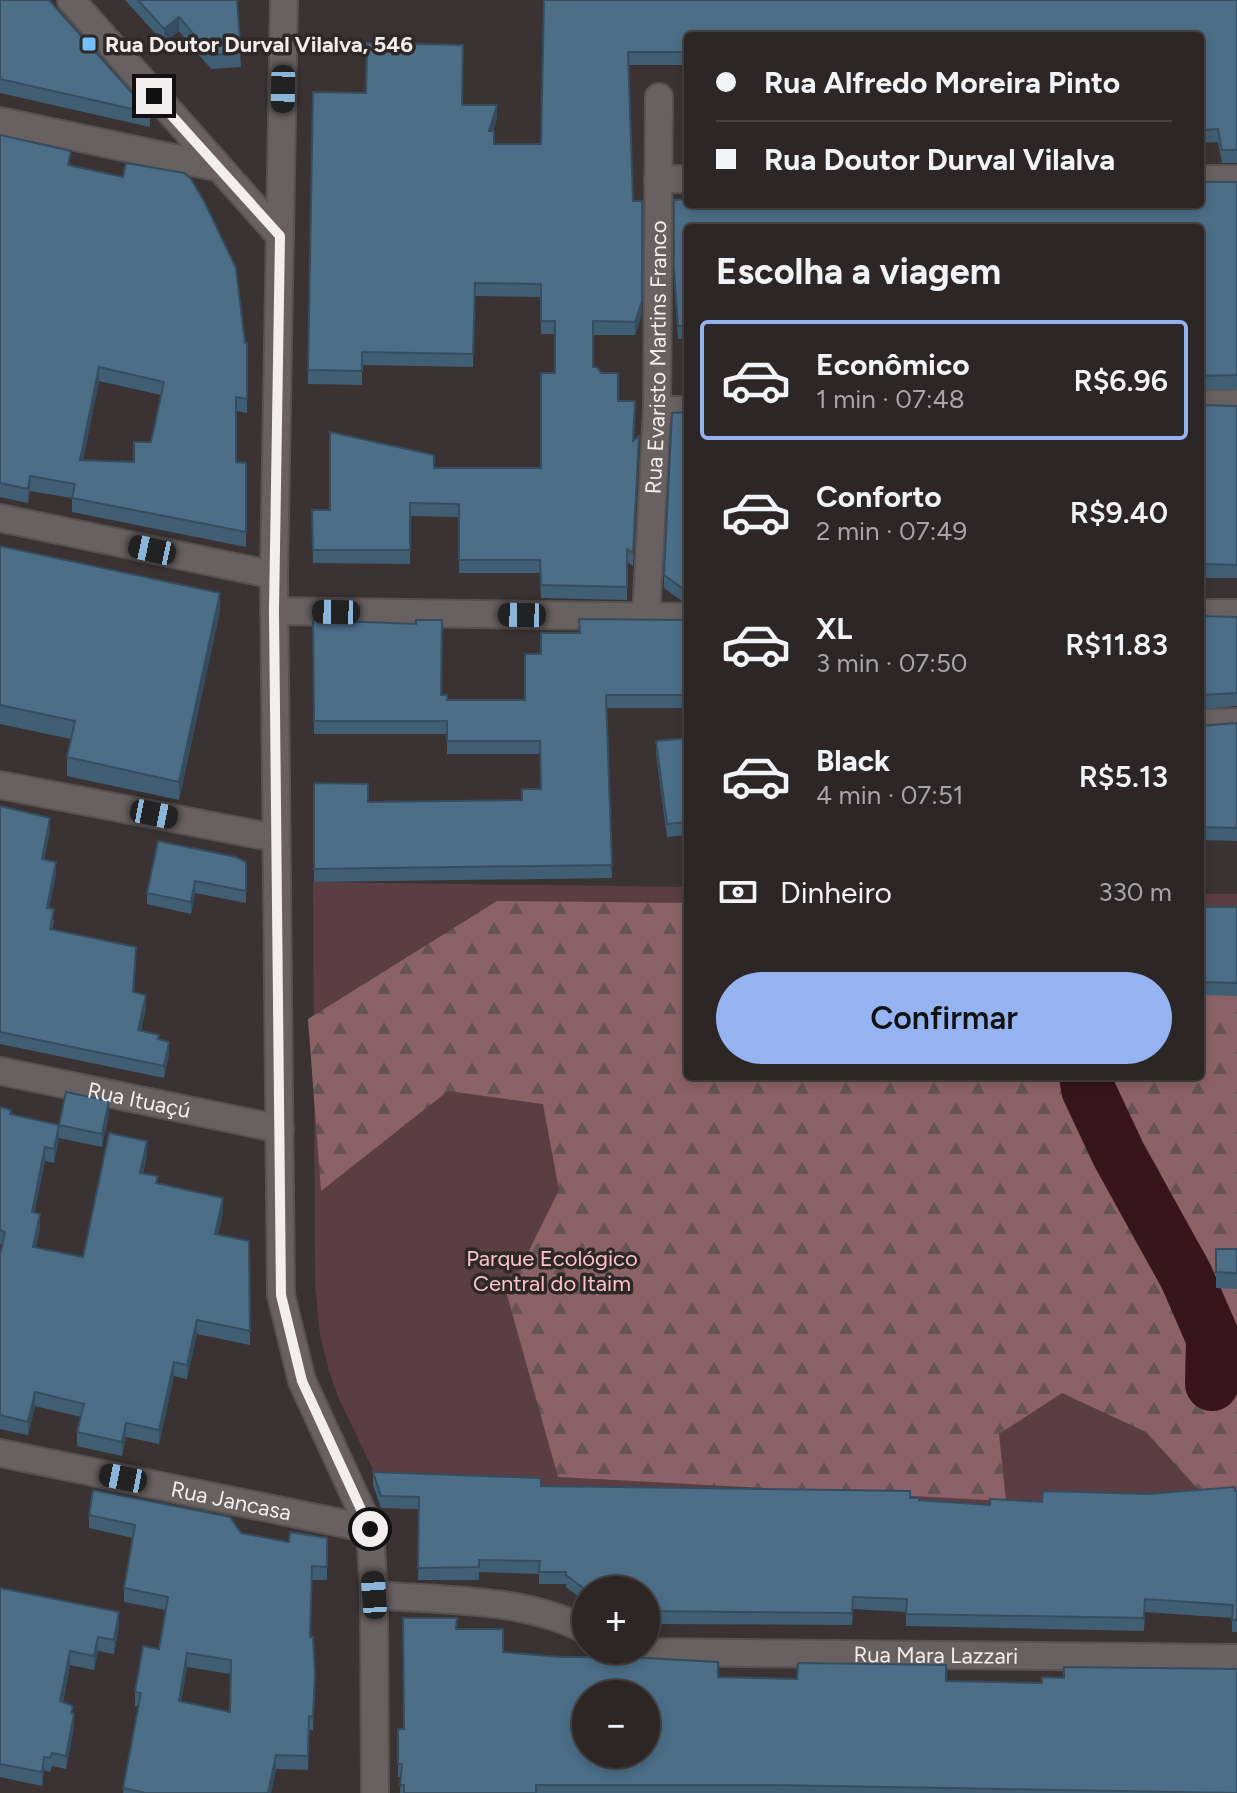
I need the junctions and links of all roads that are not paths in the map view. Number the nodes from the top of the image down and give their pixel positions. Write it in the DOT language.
graph roads {
  1 [pos="71,0"];
  2 [pos="284,0"];
  3 [pos="659,97"];
  4 [pos="0,121"];
  5 [pos="216,167"];
  6 [pos="658,179"];
  7 [pos="684,179"];
  8 [pos="1204,179"];
  9 [pos="1237,179"];
  10 [pos="280,236"];
  11 [pos="1237,403"];
  12 [pos="1204,404"];
  13 [pos="657,410"];
  14 [pos="684,410"];
  15 [pos="0,518"];
  16 [pos="274,575"];
  17 [pos="274,611"];
  18 [pos="1204,613"];
  19 [pos="1237,613"];
  20 [pos="646,617"];
  21 [pos="684,617"];
  22 [pos="1237,722"];
  23 [pos="1204,723"];
  24 [pos="0,785"];
  25 [pos="276,838"];
  26 [pos="0,1071"];
  27 [pos="280,1129"];
  28 [pos="0,1453"];
  29 [pos="370,1529"];
  30 [pos="374,1595"];
  31 [pos="572,1624"];
  32 [pos="660,1652"];
  33 [pos="1237,1658"];
  34 [pos="375,1793"];
  1 -- 5 [label="street"];
  2 -- 10 [label="street"];
  3 -- 6 [label="street, Rua Evaristo Martins Franco"];
  4 -- 5 [label="street"];
  5 -- 10 [label="street"];
  6 -- 7 [label="street"];
  6 -- 13 [label="street, Rua Evaristo Martins Franco"];
  8 -- 9 [label="street"];
  10 -- 16 [label="street"];
  11 -- 12 [label="street"];
  13 -- 14 [label="street"];
  13 -- 20 [label="street, Rua Evaristo Martins Franco"];
  15 -- 16 [label="street"];
  16 -- 17 [label="street"];
  17 -- 20 [label="street"];
  17 -- 25 [label="street"];
  18 -- 19 [label="street"];
  20 -- 21 [label="street"];
  22 -- 23 [label="street"];
  24 -- 25 [label="street"];
  25 -- 27 [label="street"];
  26 -- 27 [label="street, Rua Ituaçú"];
  27 -- 29 [label="street"];
  28 -- 29 [label="street, Rua Jancasa"];
  29 -- 30 [label="street"];
  30 -- 31 [label="street"];
  30 -- 34 [label="street"];
  32 -- 33 [label="street, Rua Mara Lazzari"];
}
